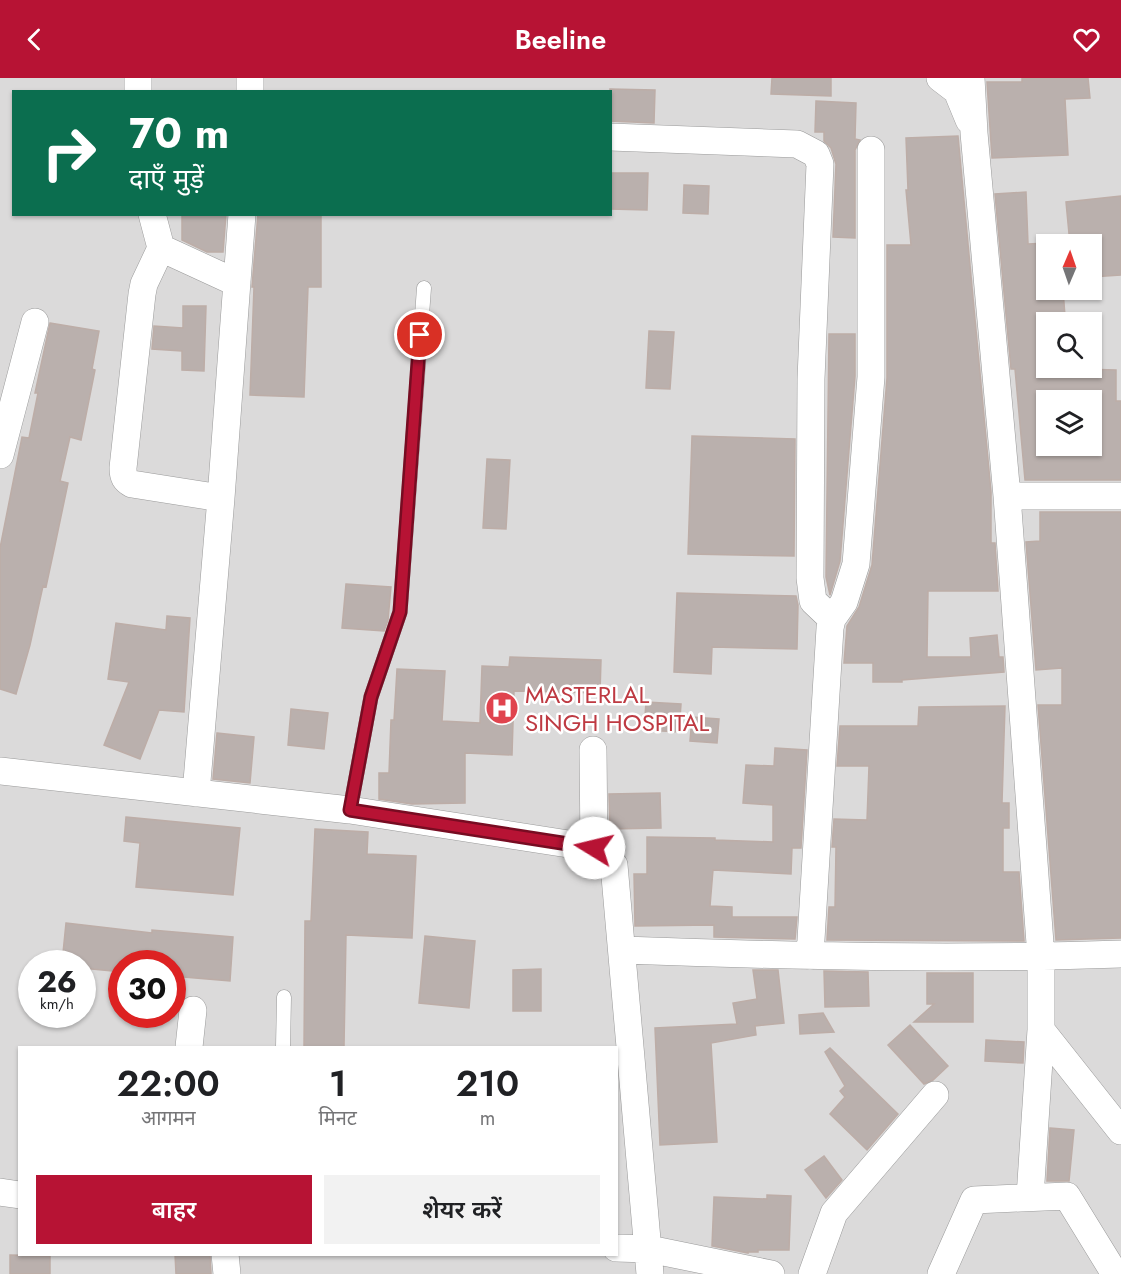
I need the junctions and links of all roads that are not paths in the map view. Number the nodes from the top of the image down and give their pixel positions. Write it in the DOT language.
graph roads {
  1 [pos="940,78"];
  2 [pos="971,78"];
  3 [pos="974,133"];
  4 [pos="612,137"];
  5 [pos="871,150"];
  6 [pos="153,216"];
  7 [pos="242,216"];
  8 [pos="161,248"];
  9 [pos="237,283"];
  10 [pos="424,288"];
  11 [pos="34,322"];
  12 [pos="0,455"];
  13 [pos="1007,496"];
  14 [pos="1121,496"];
  15 [pos="221,498"];
  16 [pos="832,619"];
  17 [pos="593,750"];
  18 [pos="0,771"];
  19 [pos="196,793"];
  20 [pos="350,810"];
  21 [pos="594,848"];
  22 [pos="622,950"];
  23 [pos="1121,954"];
  24 [pos="810,956"];
  25 [pos="1041,957"];
  26 [pos="284,997"];
  27 [pos="193,1010"];
  28 [pos="1041,1030"];
  29 [pos="189,1046"];
  30 [pos="284,1046"];
  31 [pos="936,1095"];
  32 [pos="1121,1131"];
  33 [pos="0,1192"];
  34 [pos="18,1195"];
  35 [pos="1030,1197"];
  36 [pos="618,1249"];
  37 [pos="225,1256"];
  38 [pos="649,1261"];
  39 [pos="760,1272"];
  40 [pos="227,1274"];
  41 [pos="812,1274"];
  42 [pos="941,1274"];
  43 [pos="1115,1274"];
  1 -- 3 [label="street"];
  2 -- 3 [label="street"];
  3 -- 13 [label="street"];
  4 -- 16 [label="street"];
  5 -- 16 [label="street"];
  6 -- 8 [label="street"];
  7 -- 9 [label="street"];
  8 -- 9 [label="street"];
  8 -- 15 [label="street"];
  9 -- 15 [label="street"];
  10 -- 20 [label="lane"];
  11 -- 12 [label="street"];
  13 -- 14 [label="street"];
  13 -- 25 [label="street"];
  15 -- 19 [label="street"];
  16 -- 24 [label="street"];
  17 -- 21 [label="street"];
  18 -- 19 [label="street"];
  19 -- 20 [label="street"];
  20 -- 21 [label="street"];
  21 -- 22 [label="street"];
  22 -- 24 [label="street"];
  22 -- 38 [label="street"];
  23 -- 25 [label="street"];
  24 -- 25 [label="street"];
  25 -- 28 [label="street"];
  26 -- 30 [label="lane"];
  27 -- 29 [label="street"];
  28 -- 32 [label="street"];
  28 -- 35 [label="street"];
  31 -- 41 [label="street"];
  33 -- 34 [label="street"];
  35 -- 42 [label="street"];
  35 -- 43 [label="street"];
  36 -- 38 [label="street"];
  37 -- 40 [label="street"];
  38 -- 39 [label="street"];
}
